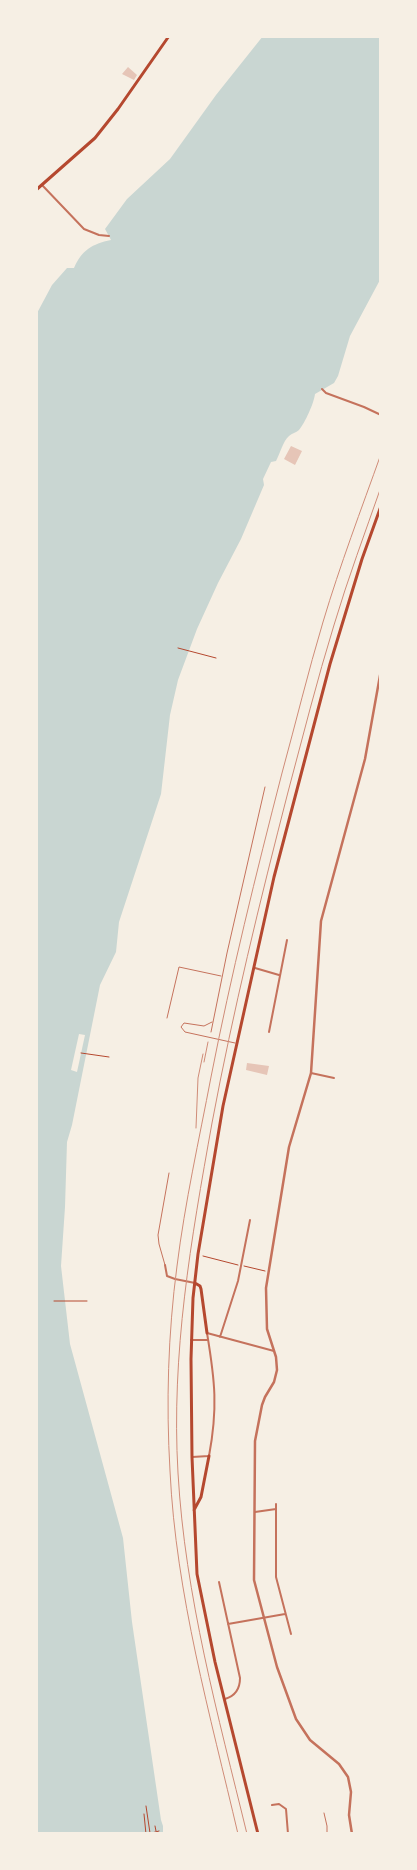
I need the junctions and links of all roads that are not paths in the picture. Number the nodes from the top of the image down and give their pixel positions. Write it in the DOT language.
graph roads {
  1 [pos="169,36"];
  2 [pos="42,185"];
  3 [pos="36,190"];
  4 [pos="110,236"];
  5 [pos="322,389"];
  6 [pos="381,415"];
  7 [pos="381,506"];
  8 [pos="381,670"];
  9 [pos="265,787"];
  10 [pos="287,940"];
  11 [pos="253,968"];
  12 [pos="279,975"];
  13 [pos="222,976"];
  14 [pos="167,1018"];
  15 [pos="213,1021"];
  16 [pos="211,1032"];
  17 [pos="269,1032"];
  18 [pos="236,1043"];
  19 [pos="311,1073"];
  20 [pos="334,1078"];
  21 [pos="169,1172"];
  22 [pos="250,1220"];
  23 [pos="165,1265"];
  24 [pos="195,1283"];
  25 [pos="207,1333"];
  26 [pos="220,1337"];
  27 [pos="191,1340"];
  28 [pos="208,1340"];
  29 [pos="274,1352"];
  30 [pos="209,1456"];
  31 [pos="192,1457"];
  32 [pos="276,1504"];
  33 [pos="276,1508"];
  34 [pos="194,1510"];
  35 [pos="255,1512"];
  36 [pos="219,1582"];
  37 [pos="285,1614"];
  38 [pos="263,1618"];
  39 [pos="228,1624"];
  40 [pos="290,1634"];
  41 [pos="225,1700"];
  42 [pos="272,1805"];
  43 [pos="324,1813"];
  44 [pos="258,1834"];
  45 [pos="288,1834"];
  46 [pos="327,1834"];
  47 [pos="352,1834"];
  1 -- 2 [label="main road"];
  2 -- 3 [label="main road"];
  2 -- 4 [label="street"];
  5 -- 6 [label="street"];
  7 -- 11 [label="main road"];
  8 -- 19 [label="street"];
  9 -- 13 [label="lane"];
  10 -- 12 [label="street"];
  11 -- 12 [label="street"];
  11 -- 18 [label="main road"];
  12 -- 17 [label="street"];
  13 -- 14 [label="lane"];
  13 -- 15 [label="lane"];
  15 -- 16 [label="lane"];
  15 -- 18 [label="lane"];
  18 -- 24 [label="main road"];
  19 -- 20 [label="street"];
  19 -- 29 [label="street"];
  21 -- 23 [label="lane"];
  22 -- 26 [label="street"];
  23 -- 24 [label="street"];
  24 -- 25 [label="main road"];
  24 -- 27 [label="main road"];
  25 -- 26 [label="street"];
  25 -- 28 [label="street"];
  26 -- 29 [label="street"];
  27 -- 28 [label="street"];
  27 -- 31 [label="main road"];
  28 -- 30 [label="street"];
  29 -- 35 [label="street"];
  30 -- 31 [label="street"];
  30 -- 34 [label="main road"];
  31 -- 34 [label="main road"];
  32 -- 33 [label="street"];
  33 -- 35 [label="street"];
  33 -- 37 [label="street"];
  34 -- 41 [label="main road"];
  35 -- 38 [label="street"];
  36 -- 39 [label="street"];
  37 -- 38 [label="street"];
  37 -- 40 [label="street"];
  38 -- 39 [label="street"];
  38 -- 47 [label="street"];
  39 -- 41 [label="street"];
  41 -- 44 [label="main road"];
  42 -- 45 [label="street"];
  43 -- 46 [label="lane"];
}
